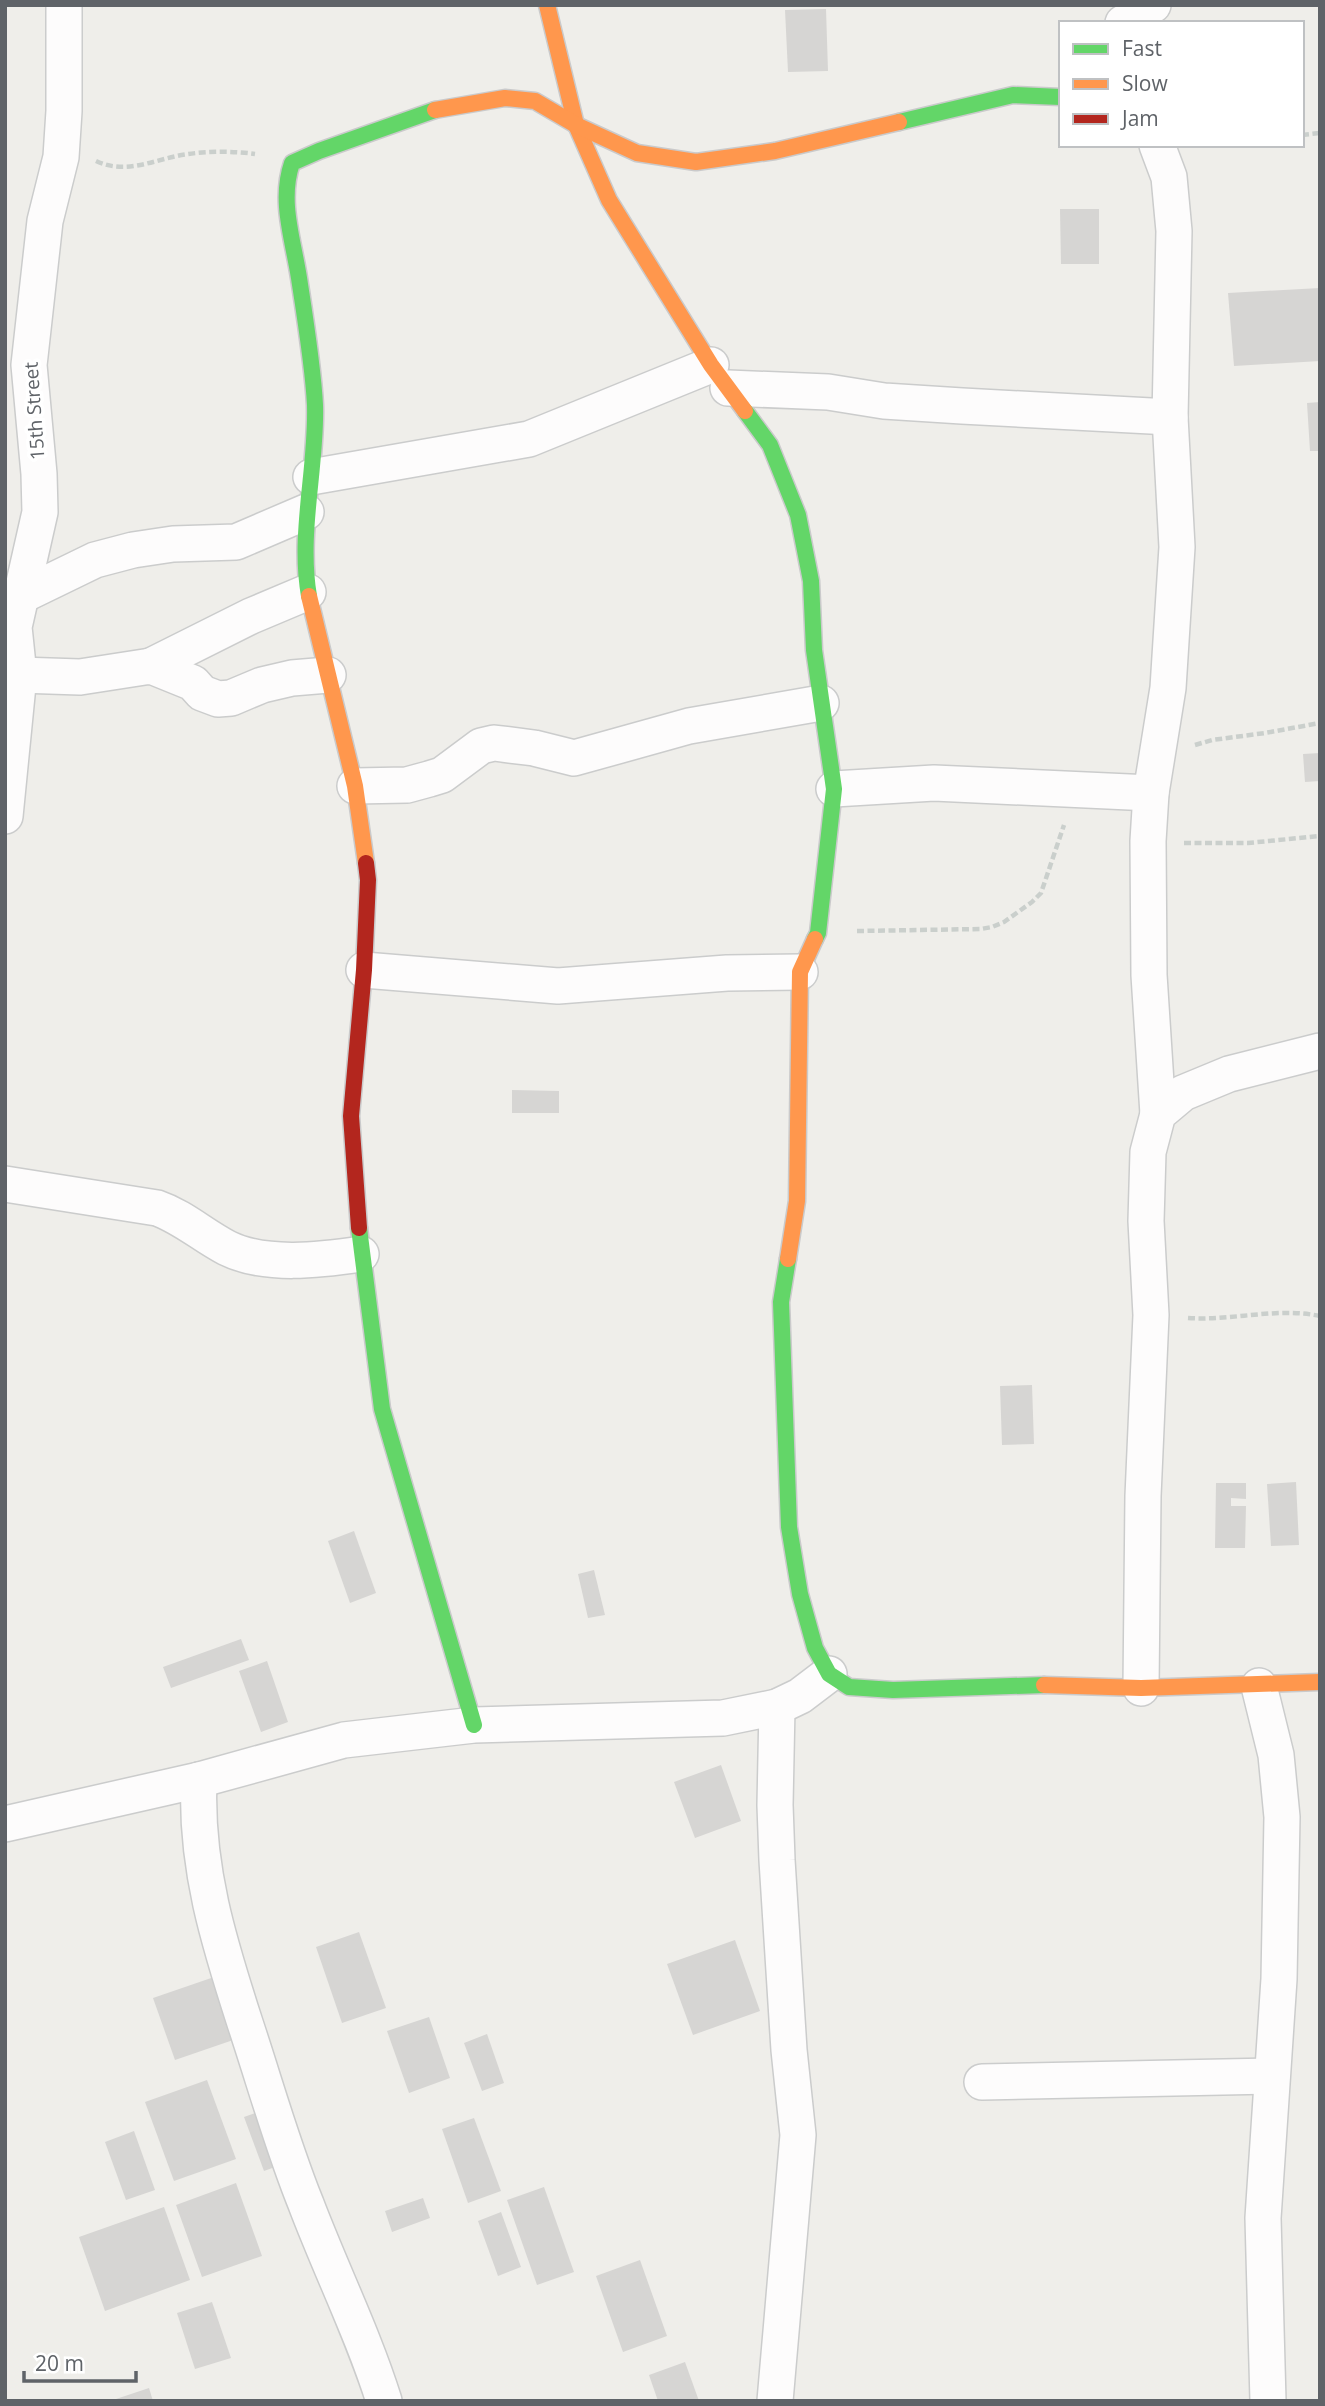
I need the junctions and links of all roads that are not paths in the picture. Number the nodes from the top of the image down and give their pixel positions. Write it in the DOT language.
graph roads {
  1 [pos="64,5"];
  2 [pos="547,5"];
  3 [pos="1112,5"];
  4 [pos="1153,5"];
  5 [pos="1122,21"];
  6 [pos="1126,21"];
  7 [pos="1059,97"];
  8 [pos="576,125"];
  9 [pos="1158,147"];
  10 [pos="720,376"];
  11 [pos="1170,417"];
  12 [pos="311,477"];
  13 [pos="306,512"];
  14 [pos="308,592"];
  15 [pos="14,616"];
  16 [pos="151,666"];
  17 [pos="19,675"];
  18 [pos="328,675"];
  19 [pos="821,703"];
  20 [pos="1153,778"];
  21 [pos="355,786"];
  22 [pos="834,789"];
  23 [pos="5,816"];
  24 [pos="364,970"];
  25 [pos="800,972"];
  26 [pos="1320,1051"];
  27 [pos="1158,1114"];
  28 [pos="5,1184"];
  29 [pos="361,1254"];
  30 [pos="829,1674"];
  31 [pos="1320,1682"];
  32 [pos="1259,1686"];
  33 [pos="1141,1688"];
  34 [pos="777,1707"];
  35 [pos="474,1725"];
  36 [pos="199,1780"];
  37 [pos="5,1824"];
  38 [pos="1272,2076"];
  39 [pos="982,2082"];
  40 [pos="384,2401"];
  41 [pos="775,2401"];
  42 [pos="1268,2401"];
  1 -- 15 [label="street, 15th Street"];
  2 -- 8 [label="street"];
  3 -- 5 [label="street"];
  4 -- 6 [label="street"];
  7 -- 8 [label="street"];
  8 -- 10 [label="street"];
  8 -- 12 [label="street"];
  9 -- 11 [label="street"];
  10 -- 11 [label="street"];
  10 -- 12 [label="street"];
  10 -- 19 [label="street"];
  11 -- 20 [label="street"];
  12 -- 13 [label="street"];
  13 -- 14 [label="street"];
  13 -- 15 [label="street"];
  14 -- 16 [label="street"];
  14 -- 18 [label="street"];
  15 -- 17 [label="street, 15th Street"];
  16 -- 17 [label="street"];
  16 -- 18 [label="street"];
  17 -- 23 [label="street, 15th Street"];
  18 -- 21 [label="street"];
  19 -- 21 [label="street"];
  19 -- 22 [label="street"];
  20 -- 22 [label="street"];
  20 -- 27 [label="street"];
  21 -- 24 [label="street"];
  22 -- 25 [label="street"];
  24 -- 25 [label="street"];
  24 -- 29 [label="street"];
  25 -- 30 [label="street"];
  26 -- 27 [label="street"];
  27 -- 33 [label="street"];
  28 -- 29 [label="street"];
  29 -- 35 [label="street"];
  30 -- 33 [label="street"];
  30 -- 34 [label="street"];
  31 -- 32 [label="street"];
  32 -- 33 [label="street"];
  32 -- 38 [label="street"];
  34 -- 35 [label="street"];
  34 -- 41 [label="street"];
  35 -- 36 [label="street"];
  36 -- 37 [label="street"];
  36 -- 40 [label="street"];
  38 -- 39 [label="street"];
  38 -- 42 [label="street"];
}
